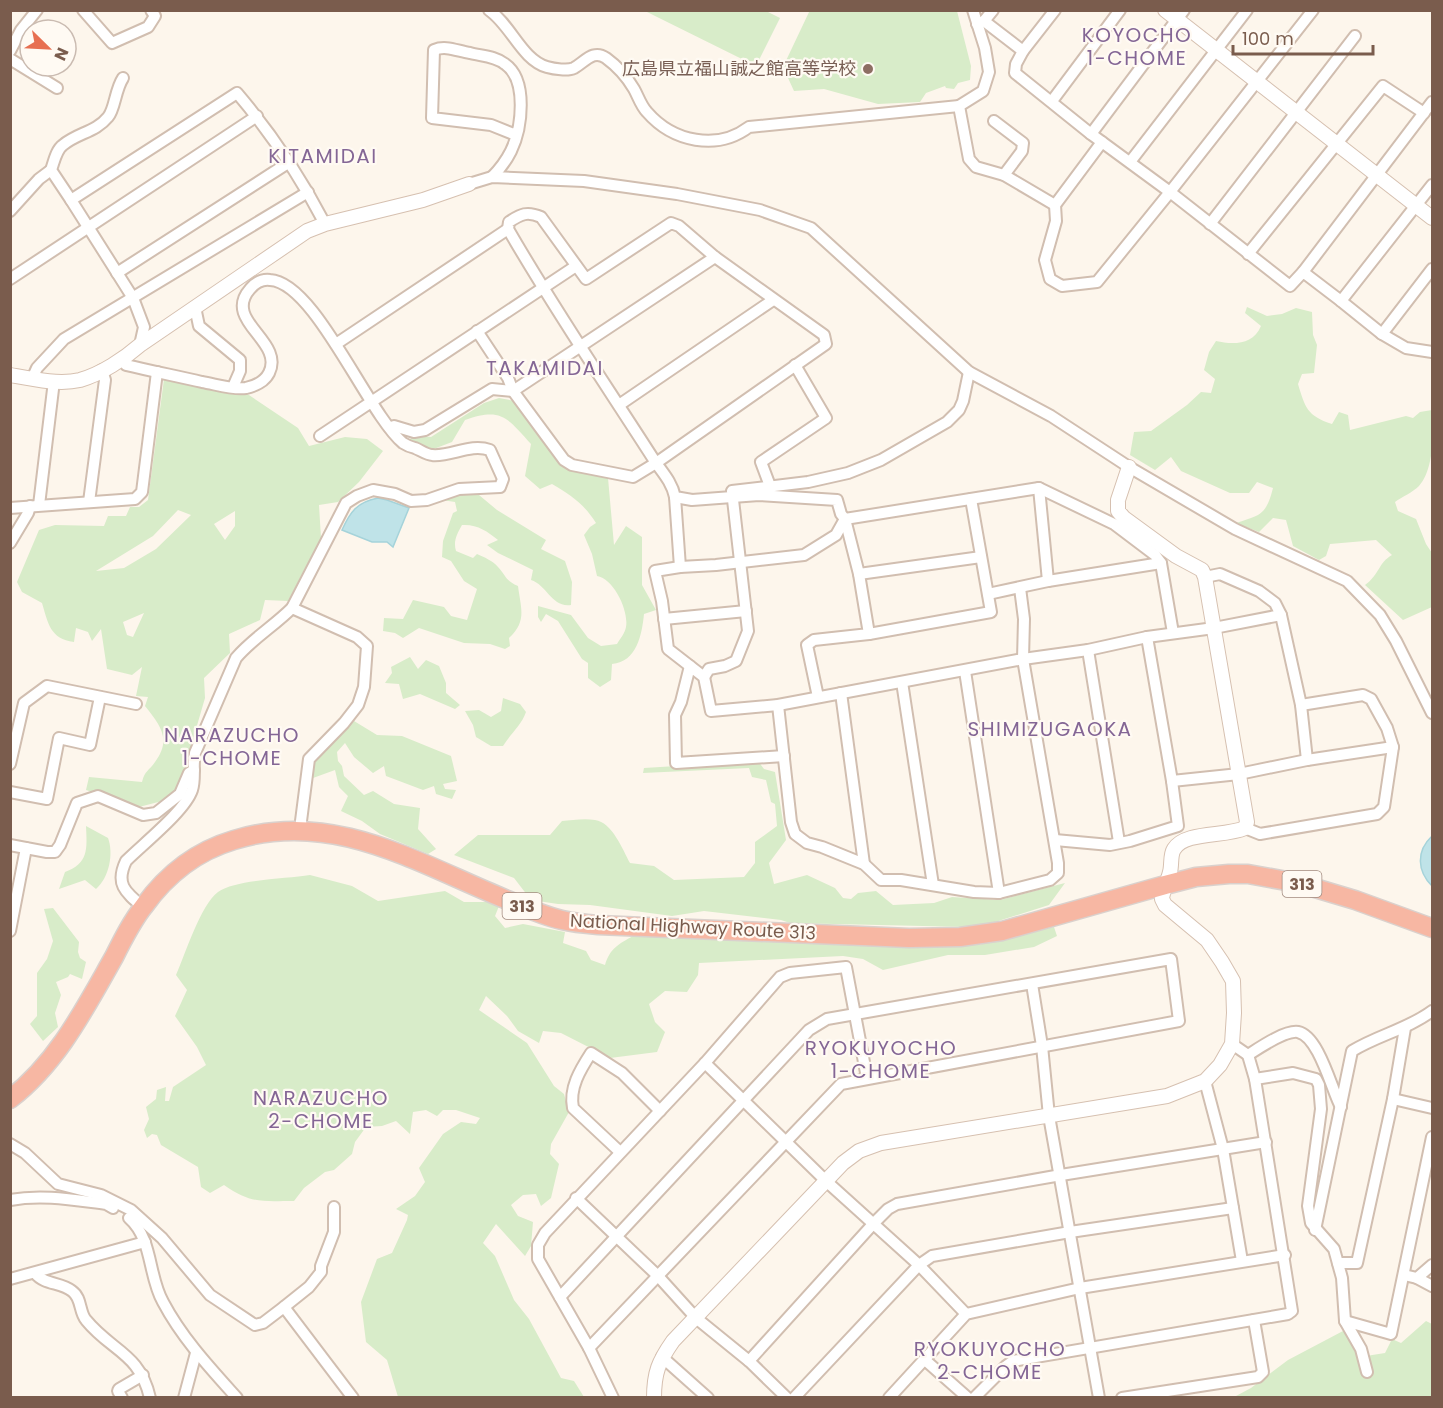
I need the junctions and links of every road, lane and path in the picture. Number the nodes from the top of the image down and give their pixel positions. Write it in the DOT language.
graph roads {
  1 [pos="37,10"];
  2 [pos="83,10"];
  3 [pos="151,10"];
  4 [pos="489,10"];
  5 [pos="973,10"];
  6 [pos="993,10"];
  7 [pos="1055,10"];
  8 [pos="1120,10"];
  9 [pos="1165,10"];
  10 [pos="1246,10"];
  11 [pos="1313,10"];
  12 [pos="1180,15"];
  13 [pos="981,23"];
  14 [pos="1355,36"];
  15 [pos="1216,50"];
  16 [pos="10,51"];
  17 [pos="1023,51"];
  18 [pos="10,59"];
  19 [pos="123,78"];
  20 [pos="1256,81"];
  21 [pos="57,88"];
  22 [pos="1052,101"];
  23 [pos="1432,102"];
  24 [pos="958,106"];
  25 [pos="1424,112"];
  26 [pos="1296,113"];
  27 [pos="257,116"];
  28 [pos="994,121"];
  29 [pos="1091,134"];
  30 [pos="516,135"];
  31 [pos="1102,142"];
  32 [pos="1335,143"];
  33 [pos="1130,162"];
  34 [pos="288,163"];
  35 [pos="51,171"];
  36 [pos="1004,175"];
  37 [pos="1377,175"];
  38 [pos="492,177"];
  39 [pos="469,184"];
  40 [pos="1432,185"];
  41 [pos="32,187"];
  42 [pos="308,192"];
  43 [pos="1170,192"];
  44 [pos="10,198"];
  45 [pos="71,200"];
  46 [pos="1055,205"];
  47 [pos="1417,205"];
  48 [pos="10,211"];
  49 [pos="1432,218"];
  50 [pos="325,224"];
  51 [pos="1210,224"];
  52 [pos="87,228"];
  53 [pos="508,229"];
  54 [pos="1248,254"];
  55 [pos="715,257"];
  56 [pos="576,266"];
  57 [pos="1432,269"];
  58 [pos="1303,272"];
  59 [pos="117,273"];
  60 [pos="10,279"];
  61 [pos="542,288"];
  62 [pos="133,298"];
  63 [pos="773,300"];
  64 [pos="1341,301"];
  65 [pos="195,307"];
  66 [pos="477,331"];
  67 [pos="1382,334"];
  68 [pos="336,344"];
  69 [pos="140,345"];
  70 [pos="580,346"];
  71 [pos="1432,352"];
  72 [pos="122,359"];
  73 [pos="795,365"];
  74 [pos="102,370"];
  75 [pos="157,372"];
  76 [pos="969,372"];
  77 [pos="10,375"];
  78 [pos="32,379"];
  79 [pos="54,381"];
  80 [pos="233,387"];
  81 [pos="513,391"];
  82 [pos="372,401"];
  83 [pos="619,405"];
  84 [pos="390,428"];
  85 [pos="320,436"];
  86 [pos="656,463"];
  87 [pos="1129,467"];
  88 [pos="770,486"];
  89 [pos="1039,488"];
  90 [pos="675,497"];
  91 [pos="732,497"];
  92 [pos="971,499"];
  93 [pos="89,502"];
  94 [pos="34,505"];
  95 [pos="10,508"];
  96 [pos="845,519"];
  97 [pos="10,543"];
  98 [pos="981,557"];
  99 [pos="740,562"];
  100 [pos="1161,563"];
  101 [pos="680,567"];
  102 [pos="859,574"];
  103 [pos="1205,577"];
  104 [pos="1048,581"];
  105 [pos="1020,588"];
  106 [pos="988,594"];
  107 [pos="292,608"];
  108 [pos="746,611"];
  109 [pos="1281,615"];
  110 [pos="664,619"];
  111 [pos="1214,628"];
  112 [pos="1173,633"];
  113 [pos="869,634"];
  114 [pos="1147,637"];
  115 [pos="1088,650"];
  116 [pos="1023,659"];
  117 [pos="690,666"];
  118 [pos="965,671"];
  119 [pos="704,677"];
  120 [pos="902,682"];
  121 [pos="841,693"];
  122 [pos="100,697"];
  123 [pos="818,697"];
  124 [pos="136,704"];
  125 [pos="778,705"];
  126 [pos="1300,705"];
  127 [pos="1432,713"];
  128 [pos="1393,747"];
  129 [pos="784,756"];
  130 [pos="1307,760"];
  131 [pos="10,764"];
  132 [pos="194,770"];
  133 [pos="1239,774"];
  134 [pos="1172,781"];
  135 [pos="10,792"];
  136 [pos="1245,828"];
  137 [pos="302,830"];
  138 [pos="1054,840"];
  139 [pos="1119,842"];
  140 [pos="10,845"];
  141 [pos="26,848"];
  142 [pos="864,864"];
  143 [pos="933,885"];
  144 [pos="1166,885"];
  145 [pos="999,893"];
  146 [pos="143,906"];
  147 [pos="1432,927"];
  148 [pos="10,931"];
  149 [pos="1032,984"];
  150 [pos="1432,1011"];
  151 [pos="855,1014"];
  152 [pos="1405,1028"];
  153 [pos="1232,1044"];
  154 [pos="1042,1046"];
  155 [pos="1248,1055"];
  156 [pos="705,1063"];
  157 [pos="867,1078"];
  158 [pos="1255,1079"];
  159 [pos="1205,1081"];
  160 [pos="10,1099"];
  161 [pos="1393,1099"];
  162 [pos="744,1100"];
  163 [pos="1341,1107"];
  164 [pos="1432,1108"];
  165 [pos="660,1111"];
  166 [pos="1048,1116"];
  167 [pos="1432,1137"];
  168 [pos="787,1140"];
  169 [pos="1266,1142"];
  170 [pos="10,1144"];
  171 [pos="1223,1149"];
  172 [pos="620,1152"];
  173 [pos="1060,1175"];
  174 [pos="826,1181"];
  175 [pos="576,1198"];
  176 [pos="10,1200"];
  177 [pos="334,1208"];
  178 [pos="1233,1208"];
  179 [pos="874,1223"];
  180 [pos="1315,1230"];
  181 [pos="1070,1232"];
  182 [pos="616,1236"];
  183 [pos="145,1242"];
  184 [pos="1285,1255"];
  185 [pos="1242,1262"];
  186 [pos="1338,1263"];
  187 [pos="919,1265"];
  188 [pos="1432,1265"];
  189 [pos="35,1273"];
  190 [pos="1404,1275"];
  191 [pos="658,1276"];
  192 [pos="1418,1278"];
  193 [pos="10,1279"];
  194 [pos="1432,1286"];
  195 [pos="1080,1288"];
  196 [pos="560,1298"];
  197 [pos="284,1307"];
  198 [pos="966,1314"];
  199 [pos="696,1318"];
  200 [pos="1254,1320"];
  201 [pos="1345,1321"];
  202 [pos="1089,1347"];
  203 [pos="589,1348"];
  204 [pos="196,1353"];
  205 [pos="662,1357"];
  206 [pos="925,1360"];
  207 [pos="749,1361"];
  208 [pos="1366,1372"];
  209 [pos="143,1375"];
  210 [pos="122,1398"];
  211 [pos="150,1398"];
  212 [pos="184,1398"];
  213 [pos="237,1398"];
  214 [pos="353,1398"];
  215 [pos="613,1398"];
  216 [pos="654,1398"];
  217 [pos="708,1398"];
  218 [pos="787,1398"];
  219 [pos="794,1398"];
  220 [pos="889,1398"];
  221 [pos="968,1398"];
  222 [pos="974,1398"];
  223 [pos="1099,1398"];
  224 [pos="1122,1398"];
  1 -- 16 [label="street"];
  2 -- 3 [label="street"];
  4 -- 24 [label="street"];
  5 -- 13 [label="street"];
  6 -- 13 [label="street"];
  7 -- 17 [label="street"];
  8 -- 22 [label="street"];
  9 -- 12 [label="street"];
  10 -- 15 [label="street"];
  11 -- 20 [label="street"];
  12 -- 15 [label="street"];
  12 -- 29 [label="street"];
  13 -- 17 [label="street"];
  13 -- 24 [label="street"];
  14 -- 26 [label="street"];
  15 -- 20 [label="street"];
  15 -- 33 [label="street"];
  17 -- 22 [label="street"];
  18 -- 21 [label="street"];
  19 -- 35 [label="street"];
  20 -- 26 [label="street"];
  20 -- 43 [label="street"];
  22 -- 29 [label="street"];
  23 -- 25 [label="street"];
  24 -- 36 [label="street"];
  25 -- 32 [label="street"];
  25 -- 37 [label="street"];
  26 -- 32 [label="street"];
  26 -- 51 [label="street"];
  27 -- 34 [label="street"];
  27 -- 45 [label="street"];
  27 -- 52 [label="street"];
  28 -- 36 [label="street"];
  29 -- 31 [label="street"];
  30 -- 30 [label="street"];
  30 -- 38 [label="street"];
  31 -- 33 [label="street"];
  31 -- 46 [label="street"];
  32 -- 37 [label="street"];
  32 -- 54 [label="street"];
  33 -- 43 [label="street"];
  34 -- 42 [label="street"];
  34 -- 59 [label="street"];
  35 -- 41 [label="street"];
  35 -- 45 [label="street"];
  36 -- 46 [label="street"];
  37 -- 47 [label="street"];
  37 -- 58 [label="street"];
  38 -- 39 [label="street"];
  38 -- 76 [label="street"];
  39 -- 50 [label="street"];
  40 -- 47 [label="street"];
  41 -- 44 [label="street"];
  41 -- 48 [label="street"];
  42 -- 50 [label="street"];
  42 -- 62 [label="street"];
  43 -- 46 [label="street"];
  43 -- 51 [label="street"];
  45 -- 52 [label="street"];
  47 -- 49 [label="street"];
  47 -- 64 [label="street"];
  50 -- 65 [label="street"];
  51 -- 54 [label="street"];
  52 -- 59 [label="street"];
  52 -- 60 [label="street"];
  53 -- 56 [label="street"];
  53 -- 61 [label="street"];
  53 -- 68 [label="street"];
  54 -- 58 [label="street"];
  55 -- 56 [label="street"];
  55 -- 63 [label="street"];
  55 -- 70 [label="street"];
  56 -- 61 [label="street"];
  57 -- 67 [label="street"];
  58 -- 64 [label="street"];
  59 -- 62 [label="street"];
  61 -- 66 [label="street"];
  61 -- 70 [label="street"];
  62 -- 69 [label="street"];
  62 -- 78 [label="street"];
  63 -- 73 [label="street"];
  63 -- 83 [label="street"];
  64 -- 67 [label="street"];
  65 -- 69 [label="street"];
  65 -- 80 [label="street"];
  66 -- 81 [label="street"];
  66 -- 82 [label="street"];
  67 -- 71 [label="street"];
  68 -- 80 [label="street"];
  68 -- 82 [label="street"];
  69 -- 72 [label="street"];
  70 -- 81 [label="street"];
  70 -- 83 [label="street"];
  72 -- 74 [label="street"];
  72 -- 75 [label="street"];
  73 -- 86 [label="street"];
  73 -- 88 [label="street"];
  74 -- 79 [label="street"];
  74 -- 93 [label="street"];
  75 -- 80 [label="street"];
  75 -- 93 [label="street"];
  76 -- 87 [label="street"];
  76 -- 88 [label="street"];
  77 -- 78 [label="street"];
  78 -- 79 [label="street"];
  79 -- 94 [label="street"];
  81 -- 84 [label="street"];
  81 -- 86 [label="street"];
  82 -- 84 [label="street"];
  82 -- 85 [label="street"];
  83 -- 86 [label="street"];
  84 -- 107 [label="street"];
  86 -- 90 [label="street"];
  87 -- 103 [label="street"];
  87 -- 127 [label="street"];
  88 -- 91 [label="street"];
  89 -- 92 [label="street"];
  89 -- 100 [label="street"];
  89 -- 104 [label="street"];
  90 -- 91 [label="street"];
  90 -- 101 [label="street"];
  91 -- 96 [label="street"];
  91 -- 99 [label="street"];
  92 -- 96 [label="street"];
  92 -- 98 [label="street"];
  93 -- 94 [label="street"];
  94 -- 95 [label="street"];
  94 -- 97 [label="street"];
  96 -- 99 [label="street"];
  96 -- 102 [label="street"];
  98 -- 102 [label="street"];
  98 -- 106 [label="street"];
  99 -- 101 [label="street"];
  99 -- 108 [label="street"];
  100 -- 104 [label="street"];
  100 -- 112 [label="street"];
  101 -- 110 [label="street"];
  102 -- 113 [label="street"];
  103 -- 109 [label="street"];
  103 -- 111 [label="street"];
  104 -- 105 [label="street"];
  105 -- 106 [label="street"];
  105 -- 116 [label="street"];
  106 -- 113 [label="street"];
  107 -- 132 [label="street"];
  107 -- 137 [label="street"];
  108 -- 110 [label="street"];
  108 -- 119 [label="street"];
  109 -- 111 [label="street"];
  109 -- 126 [label="street"];
  110 -- 117 [label="street"];
  111 -- 112 [label="street"];
  111 -- 133 [label="street"];
  112 -- 114 [label="street"];
  113 -- 123 [label="street"];
  114 -- 115 [label="street"];
  114 -- 134 [label="street"];
  115 -- 116 [label="street"];
  115 -- 139 [label="street"];
  116 -- 118 [label="street"];
  116 -- 138 [label="street"];
  117 -- 119 [label="street"];
  117 -- 129 [label="street"];
  118 -- 120 [label="street"];
  118 -- 145 [label="street"];
  119 -- 125 [label="street"];
  120 -- 121 [label="street"];
  120 -- 143 [label="street"];
  121 -- 123 [label="street"];
  121 -- 142 [label="street"];
  122 -- 124 [label="street"];
  122 -- 131 [label="street"];
  122 -- 135 [label="street"];
  123 -- 125 [label="street"];
  125 -- 129 [label="street"];
  126 -- 128 [label="street"];
  126 -- 130 [label="street"];
  128 -- 130 [label="street"];
  128 -- 136 [label="street"];
  129 -- 142 [label="street"];
  130 -- 133 [label="street"];
  132 -- 141 [label="street"];
  132 -- 146 [label="street"];
  133 -- 134 [label="street"];
  133 -- 136 [label="street"];
  134 -- 139 [label="street"];
  136 -- 144 [label="street"];
  137 -- 144 [label="highway, National Highway Route 313 / 313"];
  137 -- 146 [label="highway, National Highway Route 313 / 313"];
  138 -- 139 [label="street"];
  138 -- 145 [label="street"];
  140 -- 141 [label="street"];
  141 -- 148 [label="street"];
  142 -- 143 [label="street"];
  143 -- 145 [label="street"];
  144 -- 147 [label="highway, National Highway Route 313 / 313"];
  144 -- 153 [label="street"];
  146 -- 160 [label="highway, National Highway Route 313 / 313"];
  149 -- 151 [label="street"];
  149 -- 154 [label="street"];
  149 -- 154 [label="street"];
  150 -- 152 [label="street"];
  151 -- 156 [label="street"];
  151 -- 157 [label="street"];
  151 -- 162 [label="street"];
  152 -- 161 [label="street"];
  152 -- 163 [label="street"];
  153 -- 155 [label="street"];
  153 -- 159 [label="street"];
  154 -- 157 [label="street"];
  154 -- 166 [label="street"];
  155 -- 158 [label="street"];
  155 -- 163 [label="street"];
  156 -- 162 [label="street"];
  156 -- 165 [label="street"];
  157 -- 168 [label="street"];
  158 -- 169 [label="street"];
  158 -- 180 [label="street"];
  159 -- 166 [label="street"];
  159 -- 171 [label="street"];
  161 -- 164 [label="street"];
  161 -- 186 [label="street"];
  162 -- 168 [label="street"];
  162 -- 182 [label="street"];
  163 -- 180 [label="street"];
  165 -- 172 [label="street"];
  165 -- 172 [label="street"];
  166 -- 173 [label="street"];
  166 -- 174 [label="street"];
  167 -- 190 [label="street"];
  168 -- 174 [label="street"];
  168 -- 191 [label="street"];
  169 -- 171 [label="street"];
  169 -- 184 [label="street"];
  170 -- 197 [label="street"];
  171 -- 173 [label="street"];
  171 -- 178 [label="street"];
  172 -- 175 [label="street"];
  173 -- 179 [label="street"];
  173 -- 181 [label="street"];
  174 -- 179 [label="street"];
  174 -- 199 [label="street"];
  175 -- 182 [label="street"];
  175 -- 196 [label="street"];
  176 -- 183 [label="street"];
  177 -- 197 [label="street"];
  178 -- 181 [label="street"];
  178 -- 185 [label="street"];
  179 -- 187 [label="street"];
  179 -- 207 [label="street"];
  180 -- 186 [label="street"];
  181 -- 187 [label="street"];
  181 -- 195 [label="street"];
  182 -- 191 [label="street"];
  182 -- 196 [label="street"];
  183 -- 189 [label="street"];
  183 -- 204 [label="street"];
  184 -- 185 [label="street"];
  184 -- 200 [label="street"];
  185 -- 195 [label="street"];
  186 -- 201 [label="street"];
  187 -- 198 [label="street"];
  187 -- 219 [label="street"];
  188 -- 192 [label="street"];
  189 -- 193 [label="street"];
  189 -- 209 [label="street"];
  190 -- 192 [label="street"];
  190 -- 201 [label="street"];
  191 -- 199 [label="street"];
  191 -- 203 [label="street"];
  192 -- 194 [label="street"];
  195 -- 198 [label="street"];
  195 -- 202 [label="street"];
  196 -- 203 [label="street"];
  197 -- 214 [label="street"];
  198 -- 206 [label="street"];
  199 -- 205 [label="street"];
  199 -- 207 [label="street"];
  200 -- 202 [label="street"];
  200 -- 224 [label="street"];
  201 -- 208 [label="street"];
  202 -- 222 [label="street"];
  202 -- 223 [label="street"];
  203 -- 215 [label="street"];
  204 -- 212 [label="street"];
  204 -- 213 [label="street"];
  205 -- 216 [label="street"];
  205 -- 217 [label="street"];
  206 -- 220 [label="street"];
  206 -- 221 [label="street"];
  207 -- 218 [label="street"];
  209 -- 210 [label="street"];
  209 -- 211 [label="street"];
}
